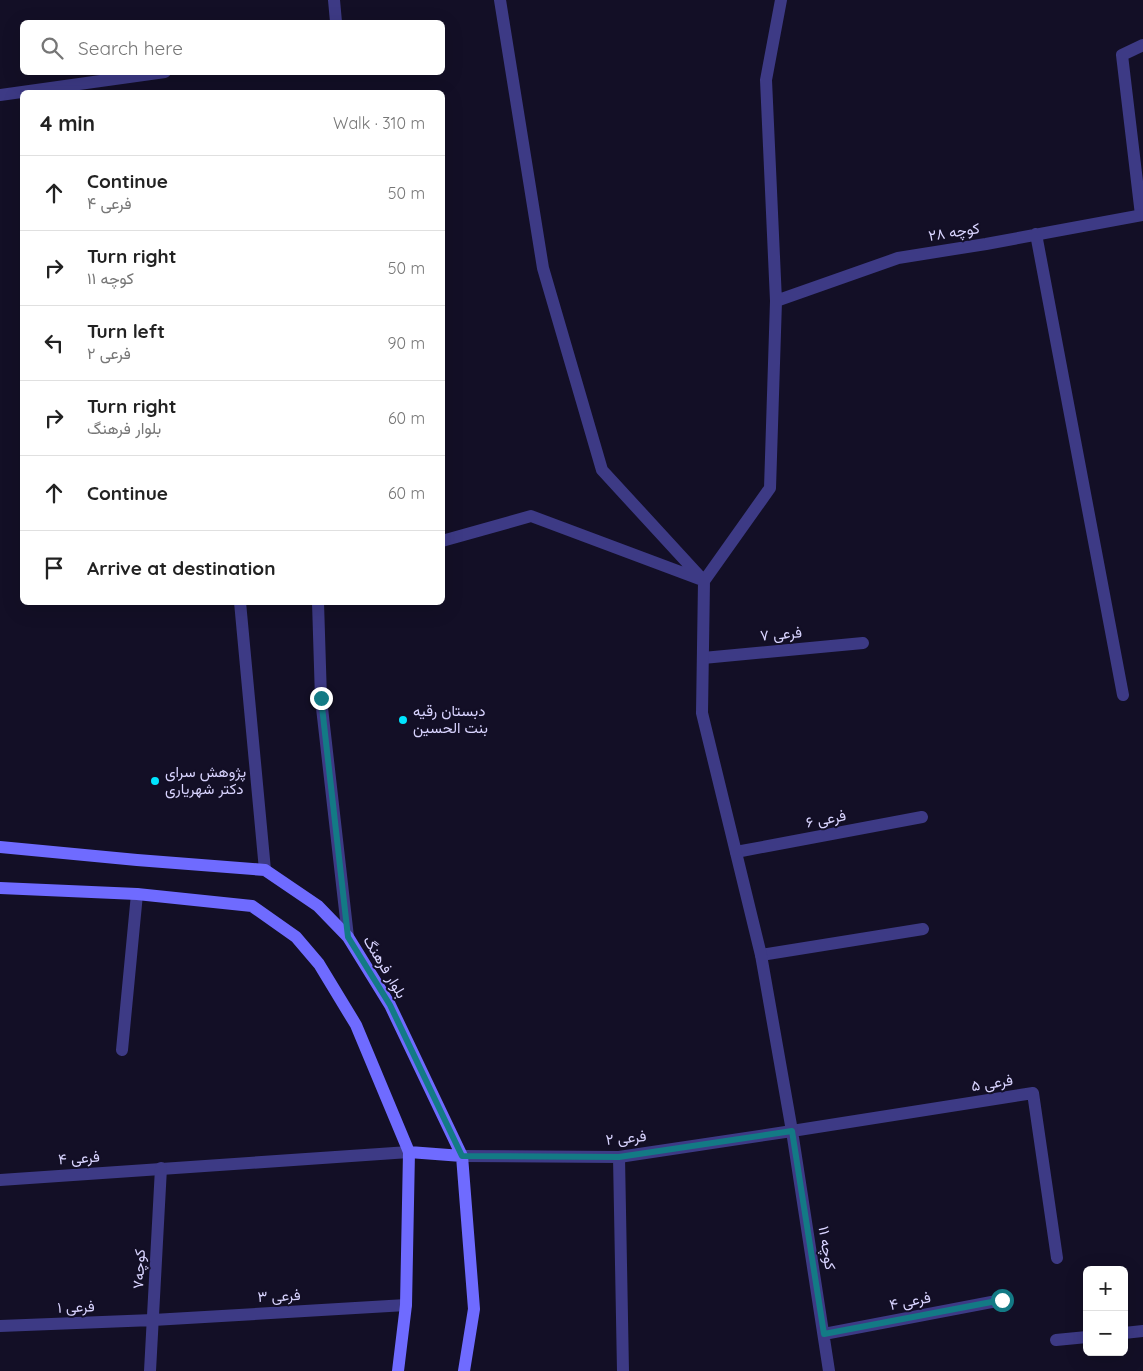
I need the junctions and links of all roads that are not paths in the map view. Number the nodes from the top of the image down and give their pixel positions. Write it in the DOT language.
graph roads {
  1 [pos="334,0"];
  2 [pos="500,0"];
  3 [pos="781,0"];
  4 [pos="336,20"];
  5 [pos="1143,45"];
  6 [pos="143,75"];
  7 [pos="36,90"];
  8 [pos="20,92"];
  9 [pos="0,95"];
  10 [pos="1142,215"];
  11 [pos="1036,234"];
  12 [pos="776,301"];
  13 [pos="445,540"];
  14 [pos="704,581"];
  15 [pos="240,605"];
  16 [pos="318,605"];
  17 [pos="863,643"];
  18 [pos="703,658"];
  19 [pos="1123,695"];
  20 [pos="922,817"];
  21 [pos="0,847"];
  22 [pos="736,852"];
  23 [pos="265,870"];
  24 [pos="0,888"];
  25 [pos="137,894"];
  26 [pos="923,929"];
  27 [pos="348,937"];
  28 [pos="761,955"];
  29 [pos="122,1050"];
  30 [pos="792,1131"];
  31 [pos="409,1152"];
  32 [pos="462,1156"];
  33 [pos="619,1157"];
  34 [pos="161,1168"];
  35 [pos="0,1180"];
  36 [pos="1056,1258"];
  37 [pos="1002,1300"];
  38 [pos="406,1306"];
  39 [pos="153,1320"];
  40 [pos="0,1326"];
  41 [pos="1143,1331"];
  42 [pos="1128,1333"];
  43 [pos="824,1334"];
  44 [pos="1083,1337"];
  45 [pos="1056,1340"];
  46 [pos="150,1371"];
  47 [pos="398,1371"];
  48 [pos="464,1371"];
  49 [pos="623,1371"];
  50 [pos="829,1371"];
  1 -- 4 [label="street"];
  2 -- 14 [label="street"];
  3 -- 12 [label="street"];
  5 -- 10 [label="street"];
  6 -- 7 [label="street"];
  8 -- 9 [label="street"];
  10 -- 11 [label="street, کوچه ۲۸"];
  11 -- 12 [label="street, کوچه ۲۸"];
  11 -- 19 [label="street"];
  12 -- 14 [label="street"];
  13 -- 14 [label="street"];
  14 -- 18 [label="street, کوچه ۱۱"];
  15 -- 23 [label="street"];
  16 -- 27 [label="street"];
  17 -- 18 [label="street, فرعی ۷"];
  18 -- 22 [label="street, کوچه ۱۱"];
  20 -- 22 [label="street, فرعی ۶"];
  21 -- 23 [label="street, بلوار فرهنگ"];
  22 -- 28 [label="street, کوچه ۱۱"];
  23 -- 27 [label="street, بلوار فرهنگ"];
  24 -- 25 [label="street"];
  25 -- 29 [label="street"];
  25 -- 31 [label="street"];
  26 -- 28 [label="street"];
  27 -- 32 [label="street, بلوار فرهنگ"];
  28 -- 30 [label="street, کوچه ۱۱"];
  30 -- 33 [label="street, فرعی ۲"];
  30 -- 36 [label="street, فرعی ۵"];
  30 -- 43 [label="street, کوچه ۱۱"];
  31 -- 32 [label="street"];
  31 -- 34 [label="street"];
  31 -- 38 [label="street"];
  32 -- 33 [label="street, فرعی ۲"];
  32 -- 48 [label="street, بلوار فرهنگ"];
  33 -- 49 [label="street"];
  34 -- 35 [label="street, فرعی ۴"];
  34 -- 39 [label="street, کوچه۷"];
  37 -- 43 [label="street, فرعی ۴"];
  38 -- 39 [label="street, فرعی ۳"];
  38 -- 47 [label="street"];
  39 -- 40 [label="street, فرعی ۱"];
  39 -- 46 [label="street, کوچه۷"];
  41 -- 42 [label="street"];
  43 -- 50 [label="street, کوچه ۱۱"];
  44 -- 45 [label="street"];
}
